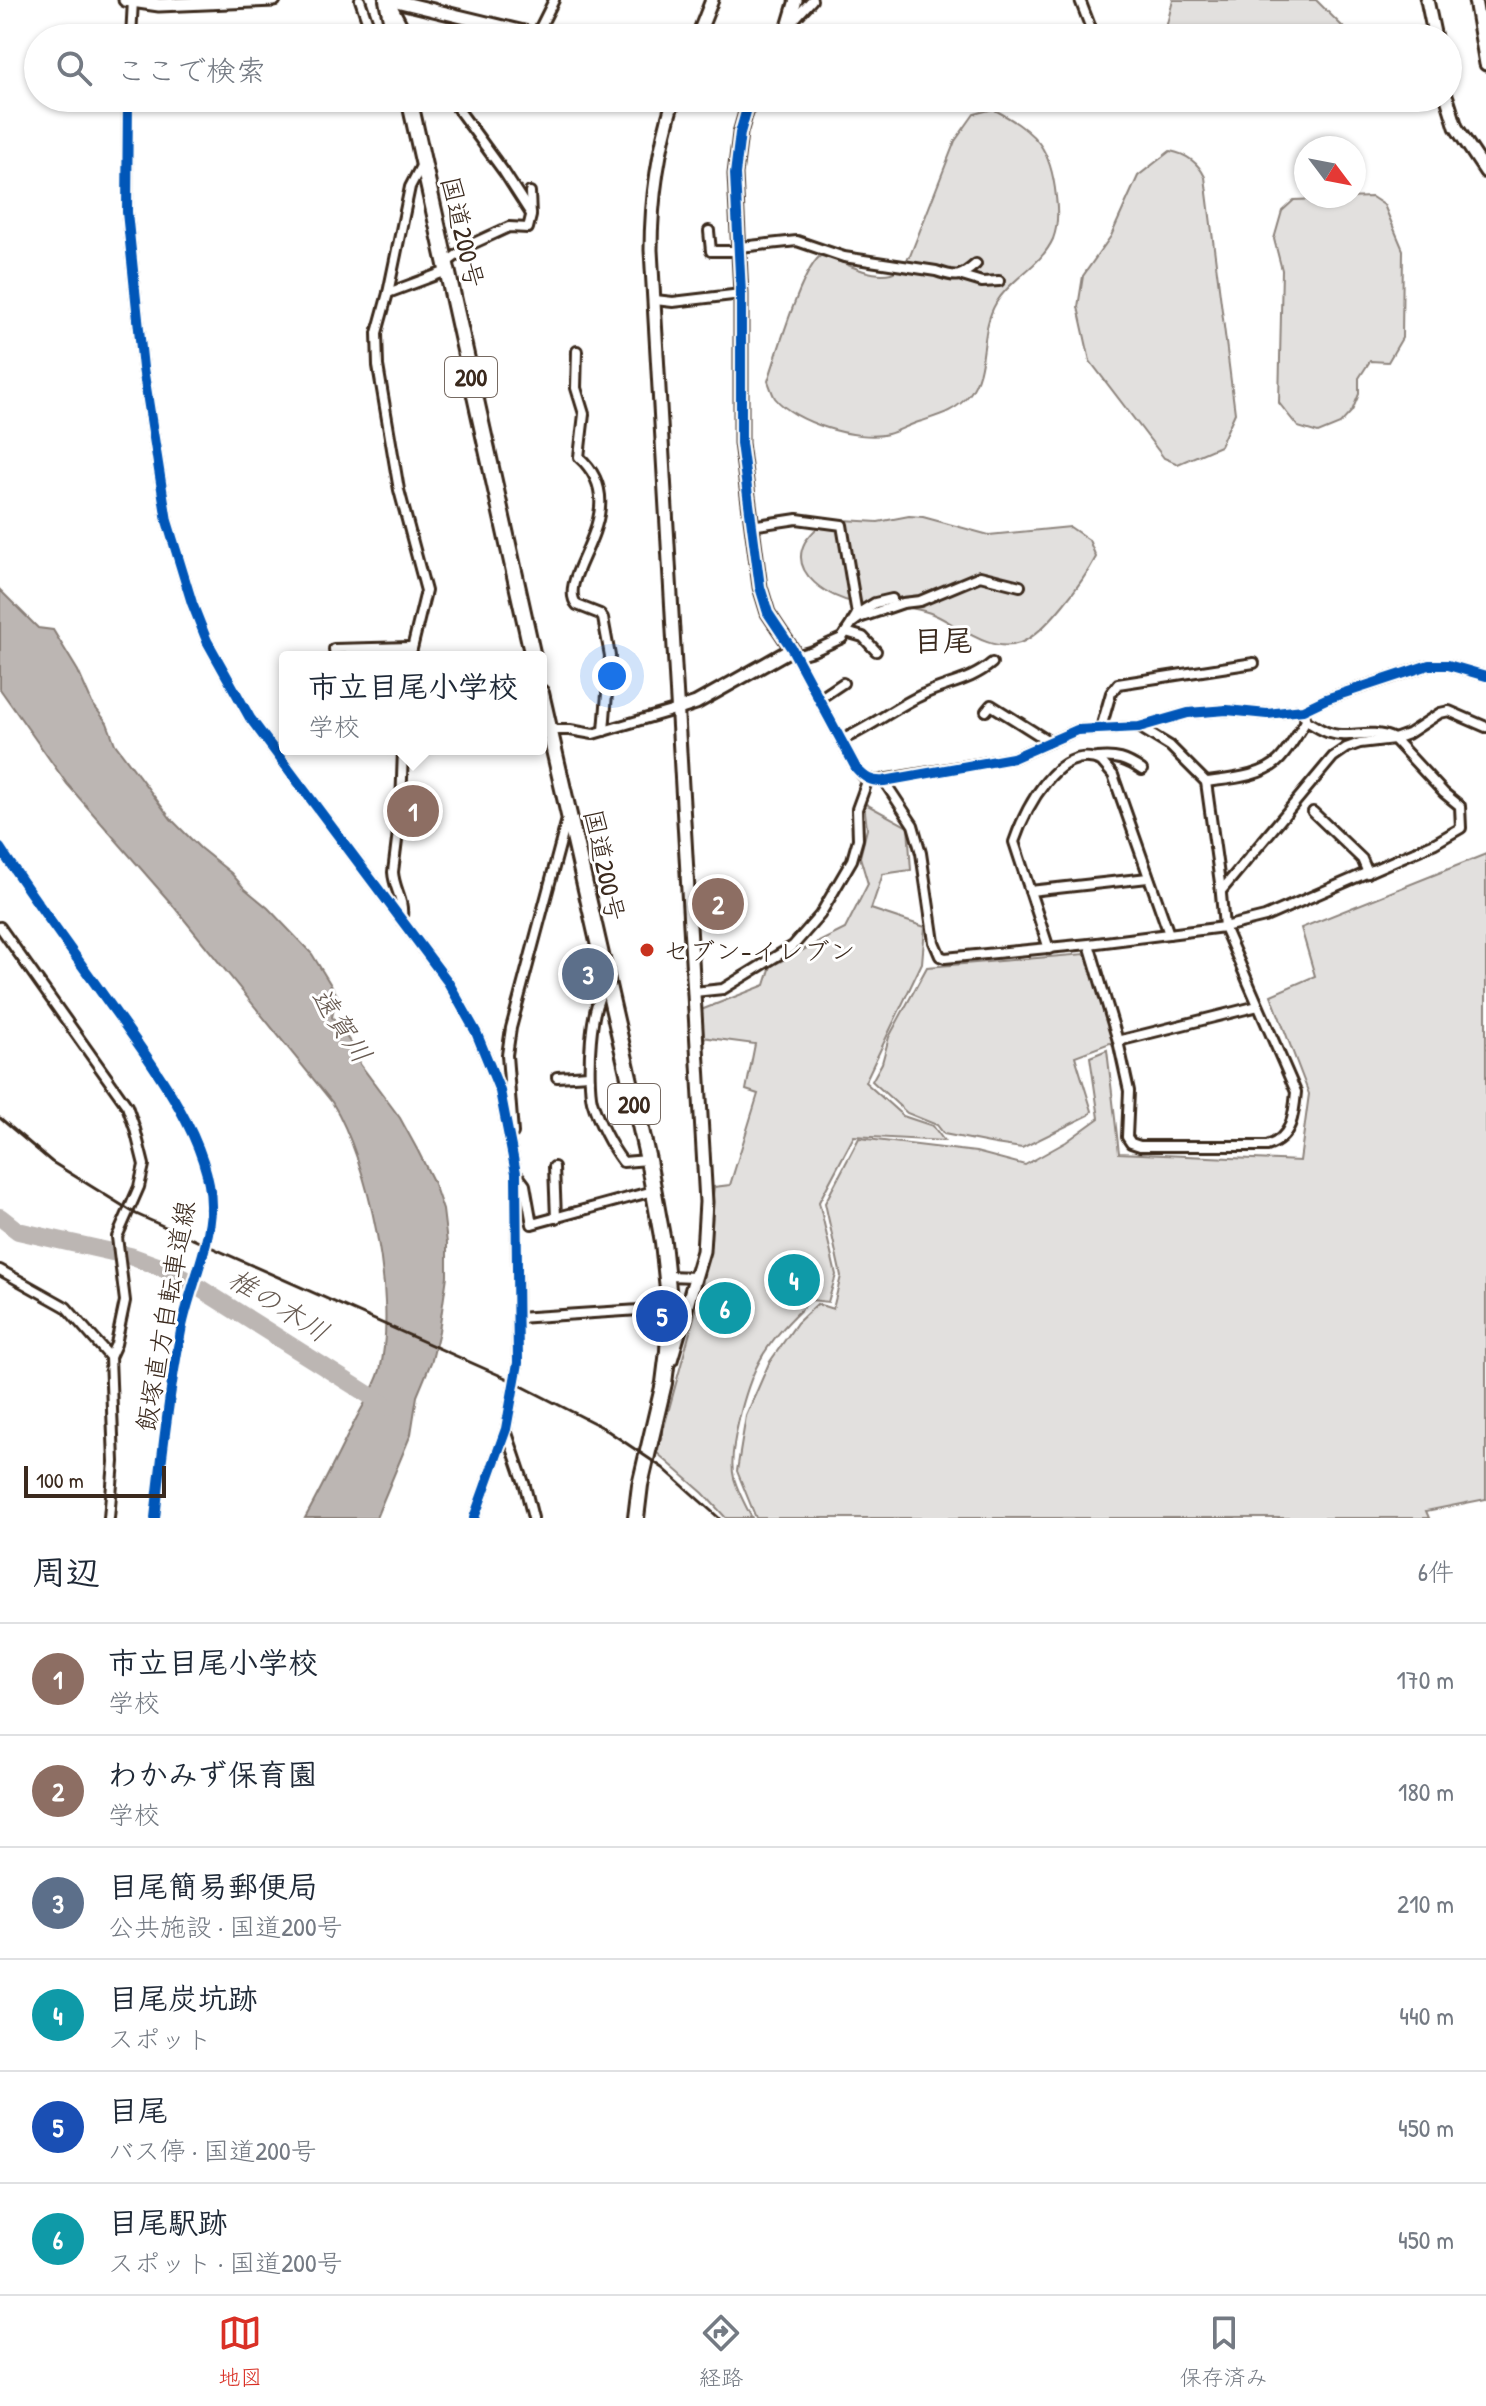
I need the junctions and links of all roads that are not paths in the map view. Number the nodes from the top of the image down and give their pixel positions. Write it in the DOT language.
graph roads {
  1 [pos="274,0"];
  2 [pos="360,0"];
  3 [pos="389,0"];
  4 [pos="554,0"];
  5 [pos="712,0"];
  6 [pos="796,0"];
  7 [pos="812,0"];
  8 [pos="1080,0"];
  9 [pos="1427,0"];
  10 [pos="1475,0"];
  11 [pos="130,1"];
  12 [pos="131,24"];
  13 [pos="368,24"];
  14 [pos="393,24"];
  15 [pos="402,24"];
  16 [pos="492,24"];
  17 [pos="547,24"];
  18 [pos="703,24"];
  19 [pos="789,24"];
  20 [pos="791,24"];
  21 [pos="1089,24"];
  22 [pos="1432,24"];
  23 [pos="1486,64"];
  24 [pos="128,112"];
  25 [pos="412,112"];
  26 [pos="460,112"];
  27 [pos="671,112"];
  28 [pos="744,112"];
  29 [pos="1451,112"];
  30 [pos="423,163"];
  31 [pos="1486,172"];
  32 [pos="530,192"];
  33 [pos="531,214"];
  34 [pos="709,231"];
  35 [pos="740,249"];
  36 [pos="976,264"];
  37 [pos="446,267"];
  38 [pos="962,276"];
  39 [pos="999,281"];
  40 [pos="388,293"];
  41 [pos="741,294"];
  42 [pos="655,300"];
  43 [pos="577,351"];
  44 [pos="751,526"];
  45 [pos="1020,586"];
  46 [pos="892,599"];
  47 [pos="854,618"];
  48 [pos="846,632"];
  49 [pos="411,647"];
  50 [pos="334,651"];
  51 [pos="411,651"];
  52 [pos="532,651"];
  53 [pos="876,651"];
  54 [pos="793,652"];
  55 [pos="992,663"];
  56 [pos="1254,663"];
  57 [pos="1486,676"];
  58 [pos="843,683"];
  59 [pos="819,699"];
  60 [pos="678,709"];
  61 [pos="1303,710"];
  62 [pos="986,711"];
  63 [pos="1306,721"];
  64 [pos="1139,727"];
  65 [pos="1486,727"];
  66 [pos="1101,728"];
  67 [pos="547,731"];
  68 [pos="604,731"];
  69 [pos="547,738"];
  70 [pos="1394,739"];
  71 [pos="841,740"];
  72 [pos="1050,742"];
  73 [pos="403,755"];
  74 [pos="1096,758"];
  75 [pos="1142,770"];
  76 [pos="868,779"];
  77 [pos="884,781"];
  78 [pos="1206,782"];
  79 [pos="569,812"];
  80 [pos="1313,812"];
  81 [pos="1368,873"];
  82 [pos="1148,878"];
  83 [pos="1030,891"];
  84 [pos="1221,891"];
  85 [pos="402,917"];
  86 [pos="0,927"];
  87 [pos="1224,927"];
  88 [pos="1169,934"];
  89 [pos="1089,944"];
  90 [pos="1049,949"];
  91 [pos="607,987"];
  92 [pos="694,992"];
  93 [pos="1258,1006"];
  94 [pos="1118,1041"];
  95 [pos="589,1075"];
  96 [pos="557,1077"];
  97 [pos="511,1146"];
  98 [pos="648,1160"];
  99 [pos="552,1172"];
  100 [pos="516,1173"];
  101 [pos="653,1191"];
  102 [pos="556,1218"];
  103 [pos="0,1270"];
  104 [pos="667,1276"];
  105 [pos="696,1277"];
  106 [pos="670,1308"];
  107 [pos="517,1318"];
  108 [pos="110,1357"];
  109 [pos="664,1383"];
  110 [pos="506,1429"];
  111 [pos="481,1498"];
  112 [pos="109,1518"];
  113 [pos="474,1518"];
  114 [pos="482,1518"];
  115 [pos="533,1518"];
  116 [pos="636,1518"];
  1 -- 11 [label="street"];
  2 -- 13 [label="street"];
  3 -- 14 [label="highway"];
  3 -- 15 [label="street"];
  3 -- 16 [label="street"];
  4 -- 17 [label="street"];
  5 -- 18 [label="street"];
  6 -- 19 [label="street"];
  7 -- 20 [label="street"];
  8 -- 21 [label="street"];
  9 -- 22 [label="street"];
  10 -- 23 [label="street"];
  11 -- 12 [label="street"];
  24 -- 85 [label="street"];
  25 -- 30 [label="highway, 国道200号 / 200"];
  26 -- 33 [label="street"];
  27 -- 42 [label="street"];
  28 -- 35 [label="street"];
  29 -- 31 [label="street"];
  30 -- 37 [label="highway, 国道200号 / 200"];
  30 -- 40 [label="street"];
  32 -- 33 [label="street"];
  33 -- 37 [label="street"];
  34 -- 35 [label="street"];
  35 -- 38 [label="street"];
  35 -- 41 [label="street"];
  36 -- 38 [label="street"];
  37 -- 40 [label="street"];
  37 -- 52 [label="highway, 国道200号 / 200"];
  38 -- 39 [label="street"];
  40 -- 49 [label="street"];
  41 -- 42 [label="street"];
  41 -- 44 [label="street"];
  42 -- 60 [label="street"];
  43 -- 68 [label="street"];
  44 -- 47 [label="street"];
  44 -- 54 [label="street"];
  45 -- 47 [label="street"];
  46 -- 47 [label="street"];
  47 -- 48 [label="street"];
  48 -- 53 [label="street"];
  48 -- 54 [label="street"];
  49 -- 50 [label="street"];
  49 -- 51 [label="street"];
  54 -- 59 [label="street"];
  54 -- 60 [label="street"];
  55 -- 71 [label="street"];
  56 -- 66 [label="street"];
  57 -- 61 [label="street"];
  58 -- 59 [label="street"];
  59 -- 71 [label="street"];
  60 -- 68 [label="street"];
  60 -- 92 [label="street"];
  61 -- 63 [label="street"];
  61 -- 64 [label="street"];
  62 -- 72 [label="street"];
  63 -- 70 [label="street"];
  63 -- 78 [label="street"];
  64 -- 66 [label="street"];
  64 -- 78 [label="street"];
  65 -- 70 [label="street"];
  66 -- 72 [label="street"];
  67 -- 68 [label="street"];
  69 -- 79 [label="highway, 国道200号 / 200"];
  70 -- 81 [label="street"];
  70 -- 84 [label="street"];
  71 -- 76 [label="street"];
  72 -- 77 [label="street"];
  73 -- 85 [label="street"];
  74 -- 75 [label="street"];
  74 -- 82 [label="street"];
  74 -- 83 [label="street"];
  76 -- 77 [label="street"];
  76 -- 92 [label="street"];
  77 -- 90 [label="street"];
  78 -- 84 [label="street"];
  79 -- 91 [label="highway, 国道200号 / 200"];
  79 -- 97 [label="street"];
  80 -- 81 [label="street"];
  81 -- 87 [label="street"];
  82 -- 83 [label="street"];
  82 -- 88 [label="street"];
  83 -- 90 [label="street"];
  84 -- 87 [label="street"];
  85 -- 97 [label="street"];
  86 -- 108 [label="street"];
  87 -- 88 [label="street"];
  87 -- 93 [label="street"];
  88 -- 89 [label="street"];
  89 -- 90 [label="street"];
  89 -- 94 [label="street"];
  91 -- 95 [label="street"];
  91 -- 98 [label="highway, 国道200号 / 200"];
  92 -- 105 [label="street"];
  93 -- 94 [label="street"];
  93 -- 94 [label="street"];
  95 -- 96 [label="street"];
  95 -- 98 [label="street"];
  97 -- 100 [label="street"];
  98 -- 101 [label="highway, 国道200号 / 200"];
  99 -- 102 [label="street"];
  100 -- 102 [label="street"];
  100 -- 107 [label="street"];
  101 -- 102 [label="street"];
  101 -- 104 [label="highway, 国道200号 / 200"];
  103 -- 108 [label="street"];
  104 -- 105 [label="street"];
  104 -- 106 [label="highway, 国道200号 / 200"];
  105 -- 109 [label="street"];
  106 -- 107 [label="street"];
  106 -- 109 [label="highway, 国道200号 / 200"];
  107 -- 110 [label="street"];
  108 -- 112 [label="street"];
  109 -- 116 [label="highway, 国道200号 / 200"];
  110 -- 111 [label="street"];
  110 -- 115 [label="street"];
  111 -- 113 [label="street"];
  111 -- 114 [label="street"];
}
